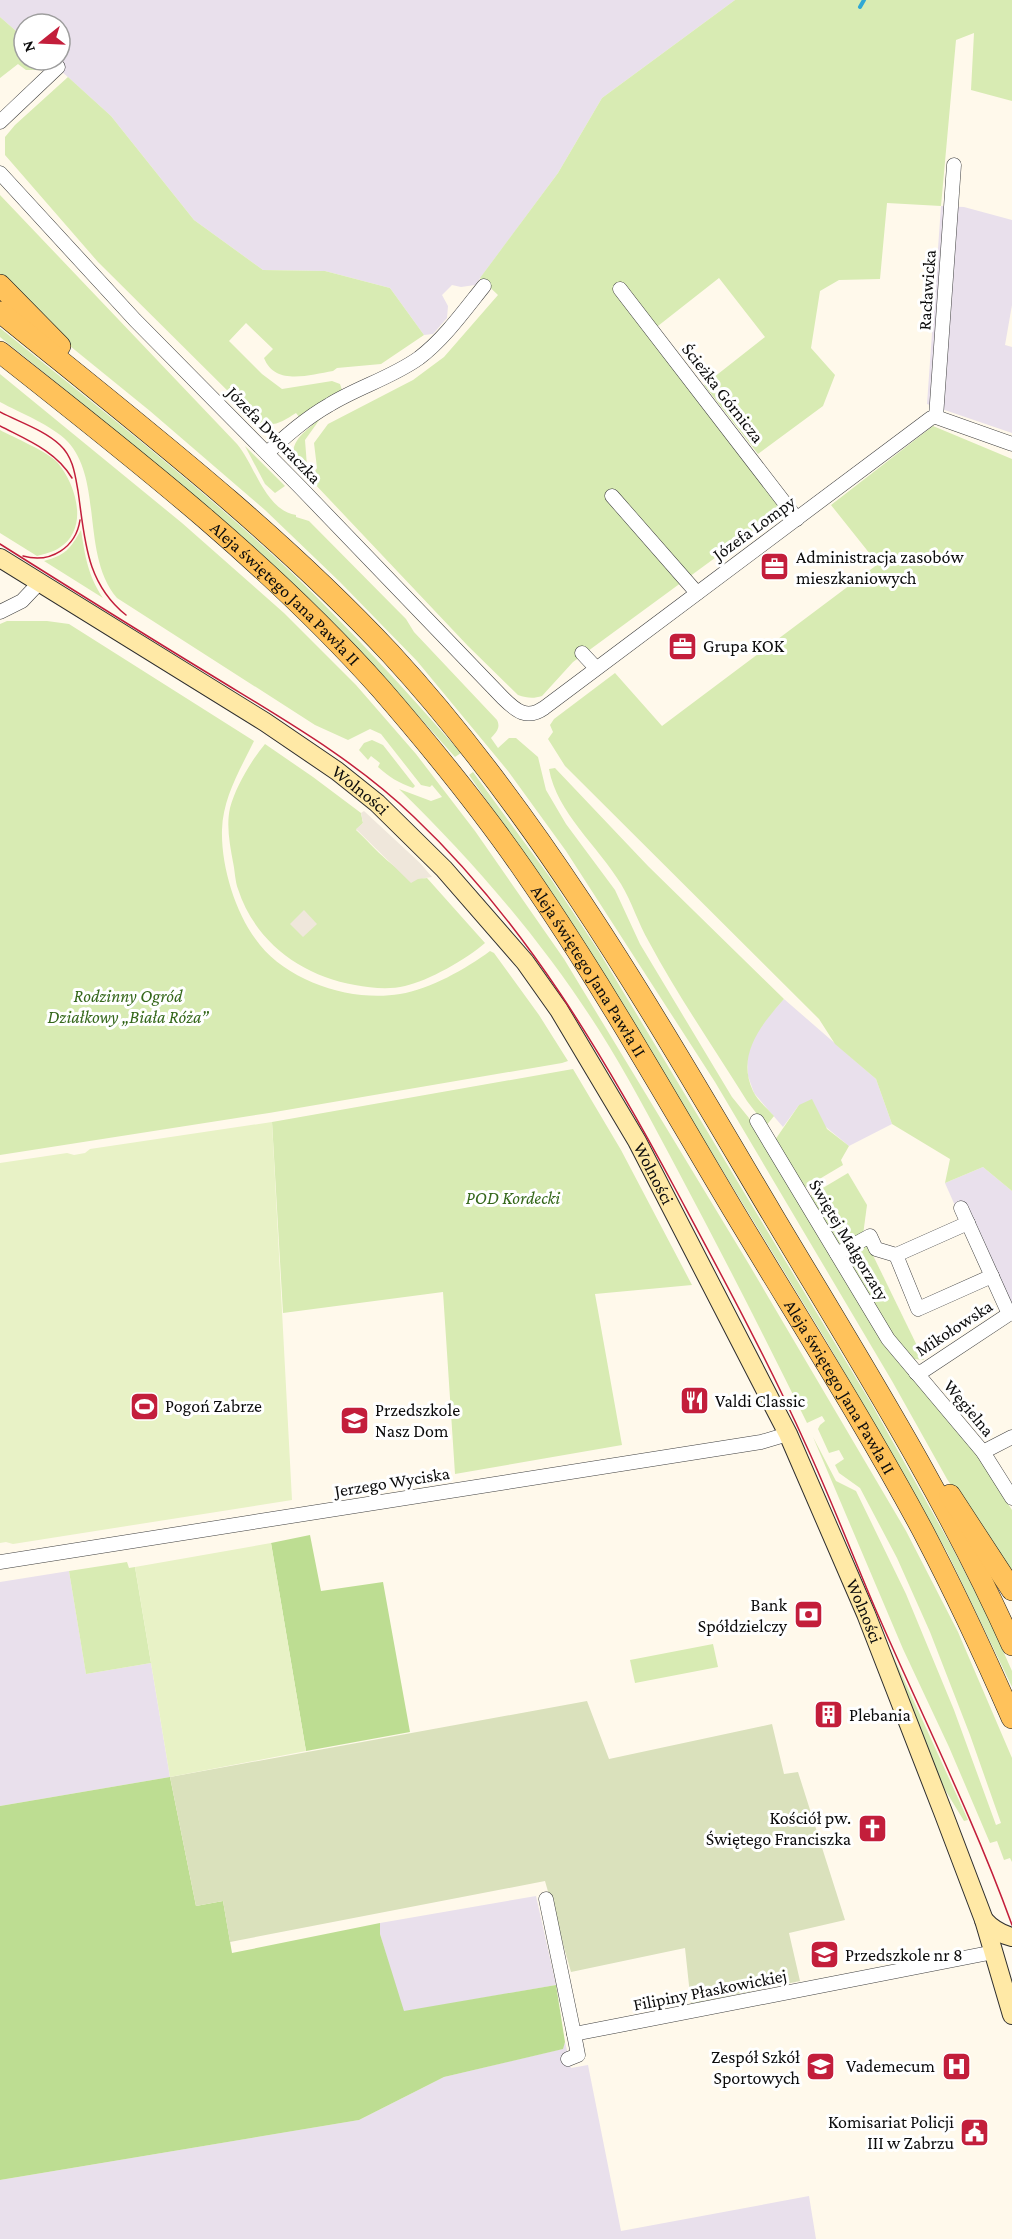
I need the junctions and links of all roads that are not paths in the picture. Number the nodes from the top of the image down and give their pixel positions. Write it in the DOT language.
graph roads {
  1 [pos="53,72"];
  2 [pos="0,122"];
  3 [pos="954,165"];
  4 [pos="0,173"];
  5 [pos="0,285"];
  6 [pos="484,286"];
  7 [pos="620,289"];
  8 [pos="0,312"];
  9 [pos="0,352"];
  10 [pos="108,400"];
  11 [pos="936,417"];
  12 [pos="1012,444"];
  13 [pos="267,453"];
  14 [pos="612,496"];
  15 [pos="797,519"];
  16 [pos="0,558"];
  17 [pos="40,582"];
  18 [pos="697,592"];
  19 [pos="0,612"];
  20 [pos="582,653"];
  21 [pos="596,668"];
  22 [pos="528,715"];
  23 [pos="757,1121"];
  24 [pos="961,1208"];
  25 [pos="968,1223"];
  26 [pos="837,1254"];
  27 [pos="896,1255"];
  28 [pos="992,1276"];
  29 [pos="1010,1313"];
  30 [pos="916,1373"];
  31 [pos="876,1389"];
  32 [pos="788,1434"];
  33 [pos="1012,1437"];
  34 [pos="983,1452"];
  35 [pos="1012,1498"];
  36 [pos="0,1562"];
  37 [pos="1012,1590"];
  38 [pos="1012,1645"];
  39 [pos="1012,1718"];
  40 [pos="546,1899"];
  41 [pos="984,1920"];
  42 [pos="1012,1938"];
  43 [pos="994,1952"];
  44 [pos="1012,1957"];
  45 [pos="1012,1988"];
  46 [pos="1011,2011"];
  47 [pos="574,2034"];
  48 [pos="568,2059"];
  1 -- 2 [label="street"];
  3 -- 11 [label="street, Racławicka"];
  4 -- 13 [label="street, Józefa Dworaczka"];
  5 -- 10 [label="main road"];
  6 -- 13 [label="street"];
  7 -- 15 [label="street, Ścieżka Górnicza"];
  8 -- 10 [label="main road, Aleja świętego Jana Pawła II"];
  9 -- 39 [label="main road, Aleja świętego Jana Pawła II"];
  10 -- 31 [label="main road, Aleja świętego Jana Pawła II"];
  11 -- 12 [label="street"];
  11 -- 15 [label="street, Józefa Lompy"];
  13 -- 22 [label="street, Józefa Dworaczka"];
  14 -- 18 [label="street"];
  15 -- 18 [label="street, Józefa Lompy"];
  16 -- 17 [label="street, Wolności"];
  17 -- 19 [label="street"];
  17 -- 32 [label="street, Wolności"];
  18 -- 21 [label="street, Józefa Lompy"];
  20 -- 21 [label="street"];
  21 -- 22 [label="street, Józefa Lompy"];
  23 -- 26 [label="street, Świętej Małgorzaty"];
  24 -- 25 [label="street"];
  25 -- 27 [label="street"];
  25 -- 28 [label="street"];
  26 -- 27 [label="street"];
  26 -- 30 [label="street, Świętej Małgorzaty"];
  27 -- 28 [label="street"];
  28 -- 29 [label="street"];
  29 -- 30 [label="street, Mikołowska"];
  30 -- 34 [label="street, Węgielna"];
  31 -- 37 [label="main road"];
  31 -- 38 [label="main road, Aleja świętego Jana Pawła II"];
  32 -- 36 [label="street, Jerzego Wyciska"];
  32 -- 41 [label="street, Wolności"];
  33 -- 34 [label="street"];
  34 -- 35 [label="street, Węgielna"];
  40 -- 47 [label="street"];
  41 -- 42 [label="street"];
  41 -- 43 [label="street, Wolności"];
  42 -- 43 [label="street"];
  43 -- 44 [label="street"];
  43 -- 46 [label="street, Wolności"];
  43 -- 47 [label="street, Filipiny Płaskowickiej"];
  45 -- 46 [label="street"];
  47 -- 48 [label="street"];
}
